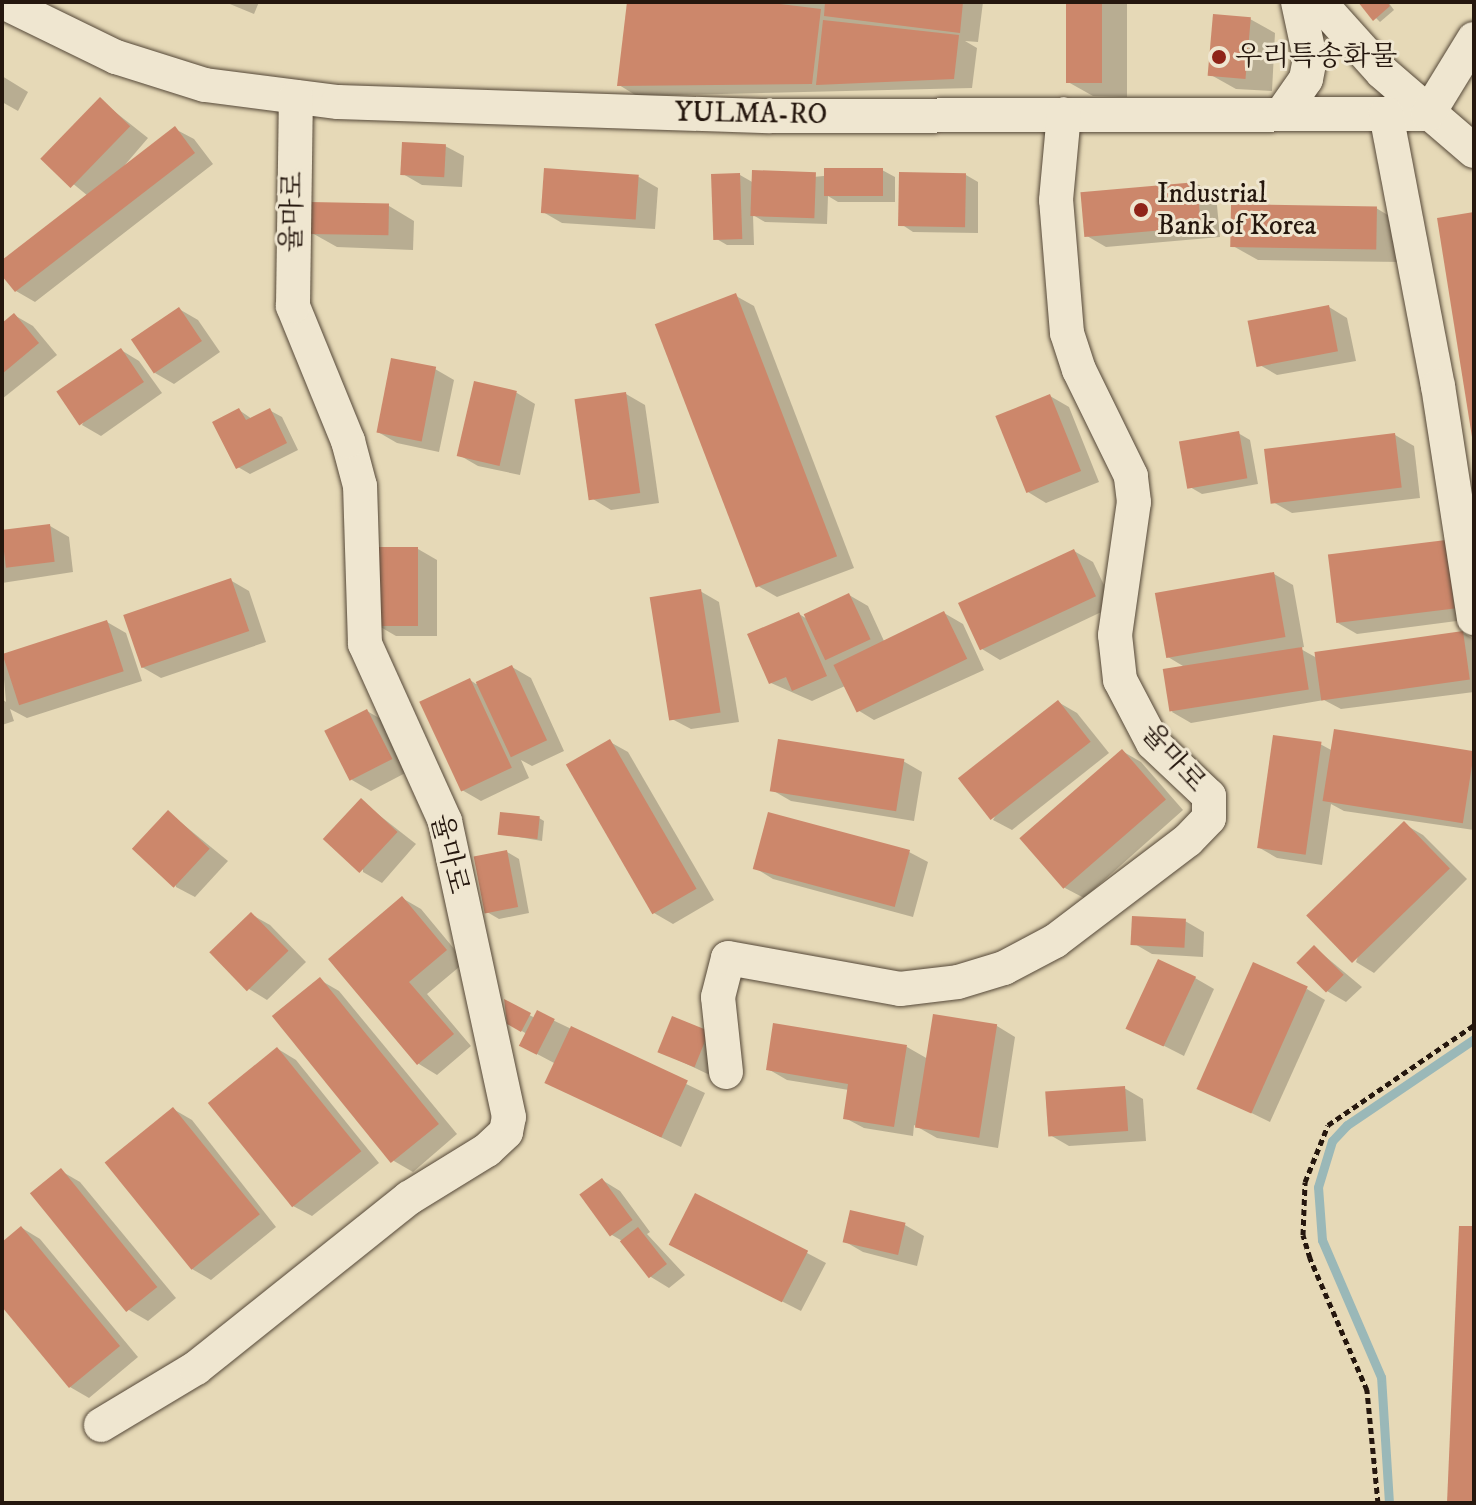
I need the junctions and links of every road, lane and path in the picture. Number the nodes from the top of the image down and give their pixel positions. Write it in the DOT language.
graph roads {
  1 [pos="3,2"];
  2 [pos="1298,2"];
  3 [pos="1319,2"];
  4 [pos="1474,39"];
  5 [pos="296,97"];
  6 [pos="1283,112"];
  7 [pos="1064,114"];
  8 [pos="1386,114"];
  9 [pos="1428,114"];
  10 [pos="1474,151"];
  11 [pos="1474,618"];
  12 [pos="1474,1025"];
  13 [pos="726,1072"];
  14 [pos="101,1425"];
  15 [pos="1378,1503"];
  1 -- 5 [label="street, YULMA-RO"];
  2 -- 6 [label="street"];
  3 -- 9 [label="street"];
  4 -- 9 [label="street"];
  5 -- 7 [label="street, YULMA-RO"];
  5 -- 14 [label="street, 율마로"];
  6 -- 7 [label="street, YULMA-RO"];
  6 -- 8 [label="street, YULMA-RO"];
  7 -- 13 [label="street, 율마로"];
  8 -- 9 [label="street, YULMA-RO"];
  8 -- 11 [label="street"];
  9 -- 10 [label="street"];
  12 -- 15 [label="path"];
}
